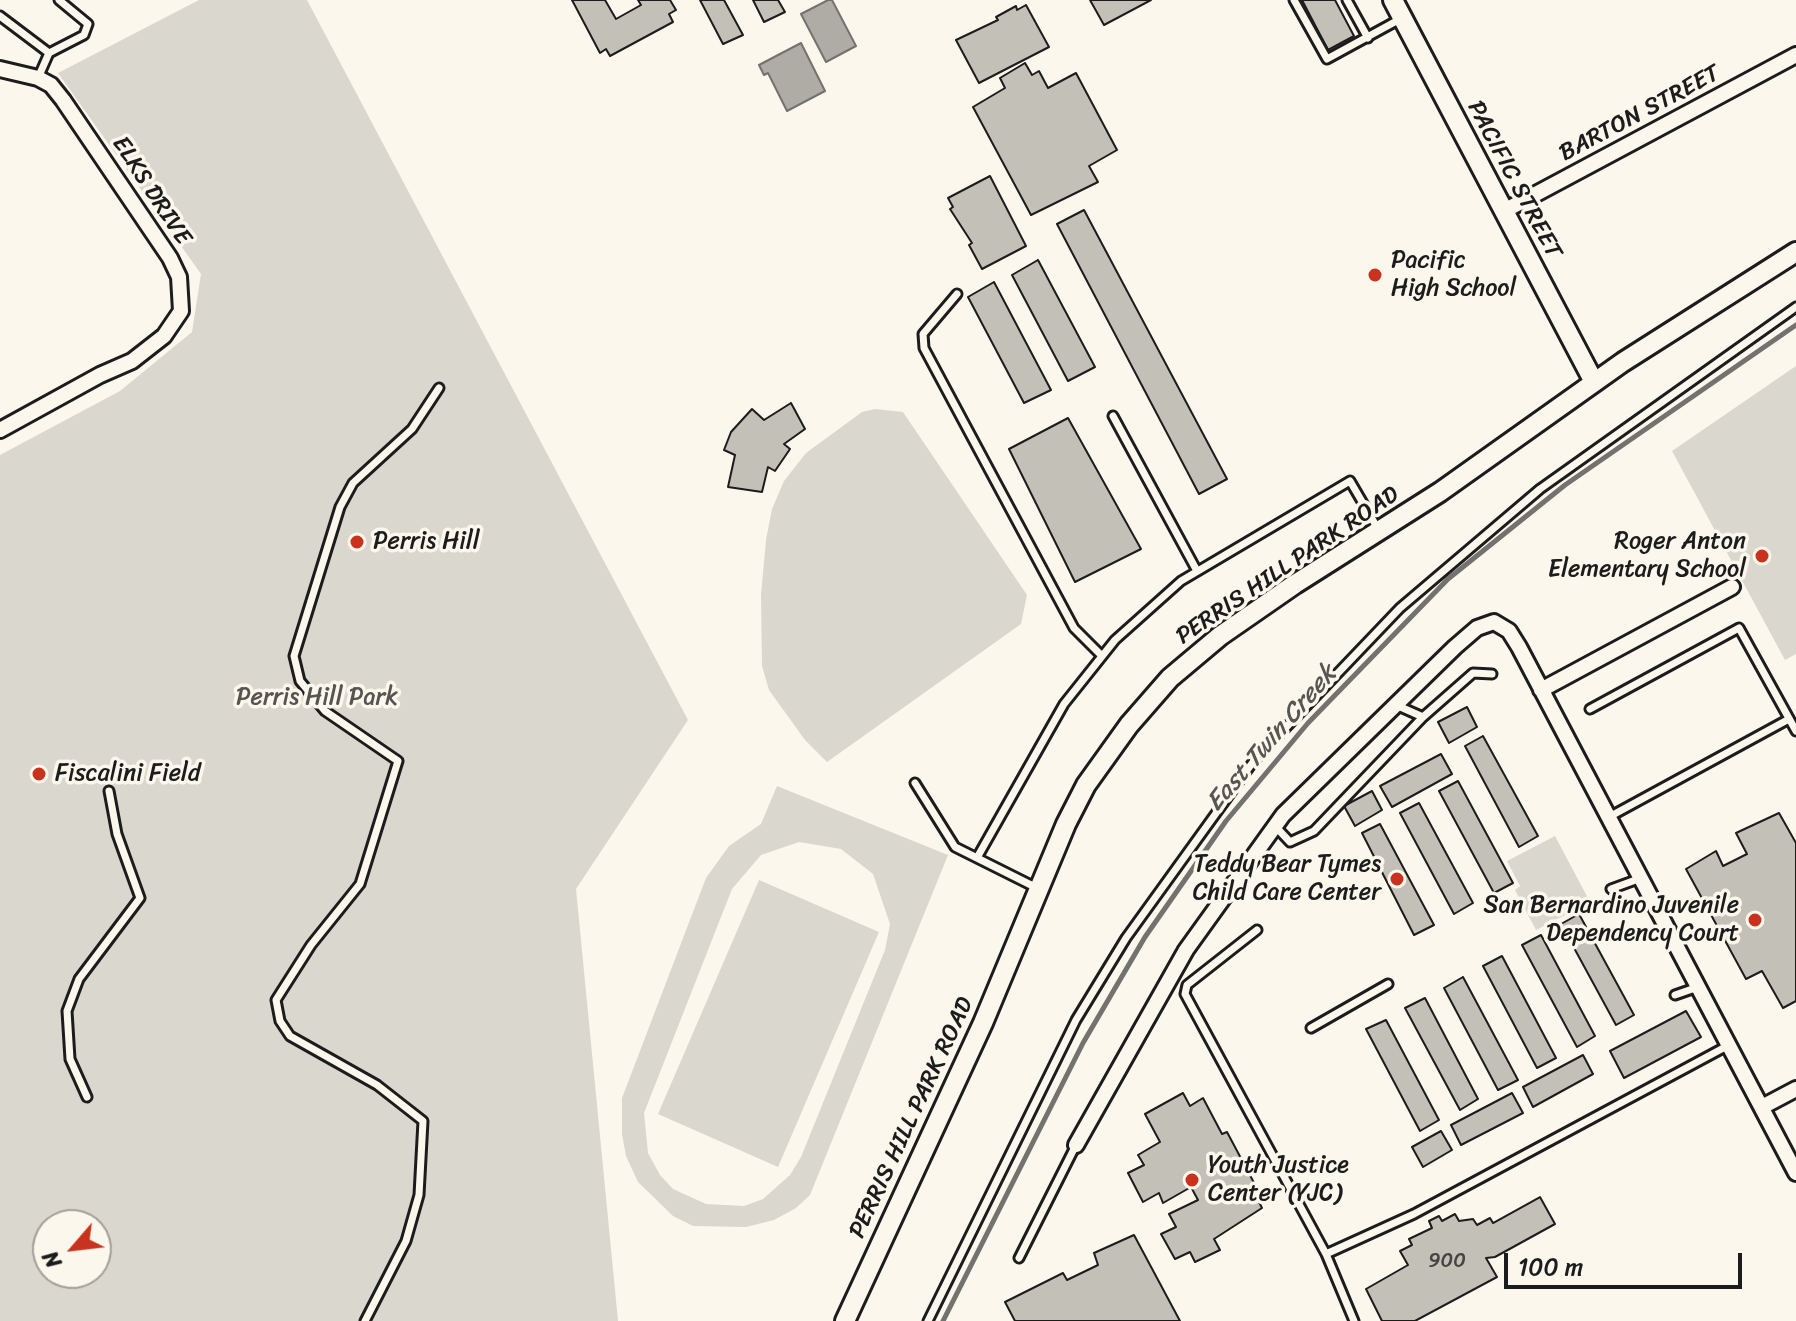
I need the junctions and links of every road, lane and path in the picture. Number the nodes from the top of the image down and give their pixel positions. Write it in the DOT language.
graph roads {
  1 [pos="59,0"];
  2 [pos="1294,0"];
  3 [pos="1347,0"];
  4 [pos="1393,0"];
  5 [pos="0,16"];
  6 [pos="1402,17"];
  7 [pos="1368,38"];
  8 [pos="49,53"];
  9 [pos="1796,55"];
  10 [pos="0,69"];
  11 [pos="38,78"];
  12 [pos="1504,211"];
  13 [pos="1796,252"];
  14 [pos="957,294"];
  15 [pos="1796,307"];
  16 [pos="1594,382"];
  17 [pos="439,388"];
  18 [pos="1113,416"];
  19 [pos="0,430"];
  20 [pos="1380,530"];
  21 [pos="1197,571"];
  22 [pos="1732,587"];
  23 [pos="1102,656"];
  24 [pos="1492,674"];
  25 [pos="1541,690"];
  26 [pos="1395,705"];
  27 [pos="1590,709"];
  28 [pos="1423,717"];
  29 [pos="1789,719"];
  30 [pos="1796,731"];
  31 [pos="915,783"];
  32 [pos="109,791"];
  33 [pos="1609,817"];
  34 [pos="1275,826"];
  35 [pos="978,856"];
  36 [pos="1641,878"];
  37 [pos="1038,889"];
  38 [pos="1611,889"];
  39 [pos="1257,930"];
  40 [pos="1388,984"];
  41 [pos="1698,987"];
  42 [pos="1675,995"];
  43 [pos="1311,1028"];
  44 [pos="1729,1045"];
  45 [pos="1796,1089"];
  46 [pos="87,1097"];
  47 [pos="1762,1107"];
  48 [pos="1076,1145"];
  49 [pos="1796,1173"];
  50 [pos="1326,1254"];
  51 [pos="1019,1258"];
  52 [pos="365,1321"];
  53 [pos="845,1321"];
  54 [pos="928,1321"];
  55 [pos="1354,1321"];
  1 -- 8 [label="lane"];
  2 -- 7 [label="lane"];
  3 -- 7 [label="lane"];
  4 -- 6 [label="street, PACIFIC STREET"];
  5 -- 8 [label="lane"];
  6 -- 7 [label="lane"];
  6 -- 12 [label="street, PACIFIC STREET"];
  8 -- 11 [label="lane"];
  9 -- 12 [label="street, BARTON STREET"];
  10 -- 11 [label="street"];
  11 -- 19 [label="street, ELKS DRIVE"];
  12 -- 16 [label="street, PACIFIC STREET"];
  13 -- 16 [label="street, PERRIS HILL PARK ROAD"];
  14 -- 23 [label="lane"];
  15 -- 54 [label="lane"];
  16 -- 20 [label="street, PERRIS HILL PARK ROAD"];
  17 -- 52 [label="lane"];
  18 -- 21 [label="lane"];
  20 -- 21 [label="lane"];
  20 -- 37 [label="street, PERRIS HILL PARK ROAD"];
  21 -- 23 [label="lane"];
  22 -- 25 [label="street"];
  23 -- 35 [label="lane"];
  24 -- 28 [label="lane"];
  25 -- 26 [label="street"];
  25 -- 33 [label="street"];
  26 -- 28 [label="lane"];
  26 -- 34 [label="street"];
  27 -- 29 [label="lane"];
  28 -- 34 [label="lane"];
  29 -- 30 [label="lane"];
  29 -- 33 [label="lane"];
  31 -- 35 [label="lane"];
  32 -- 46 [label="lane"];
  33 -- 36 [label="street"];
  34 -- 48 [label="street"];
  35 -- 37 [label="lane"];
  36 -- 38 [label="lane"];
  36 -- 41 [label="street"];
  37 -- 53 [label="street, PERRIS HILL PARK ROAD"];
  39 -- 50 [label="lane"];
  40 -- 43 [label="lane"];
  41 -- 42 [label="lane"];
  41 -- 44 [label="street"];
  44 -- 47 [label="street"];
  44 -- 50 [label="lane"];
  45 -- 47 [label="street"];
  47 -- 49 [label="street"];
  48 -- 51 [label="lane"];
  50 -- 55 [label="lane"];
}
